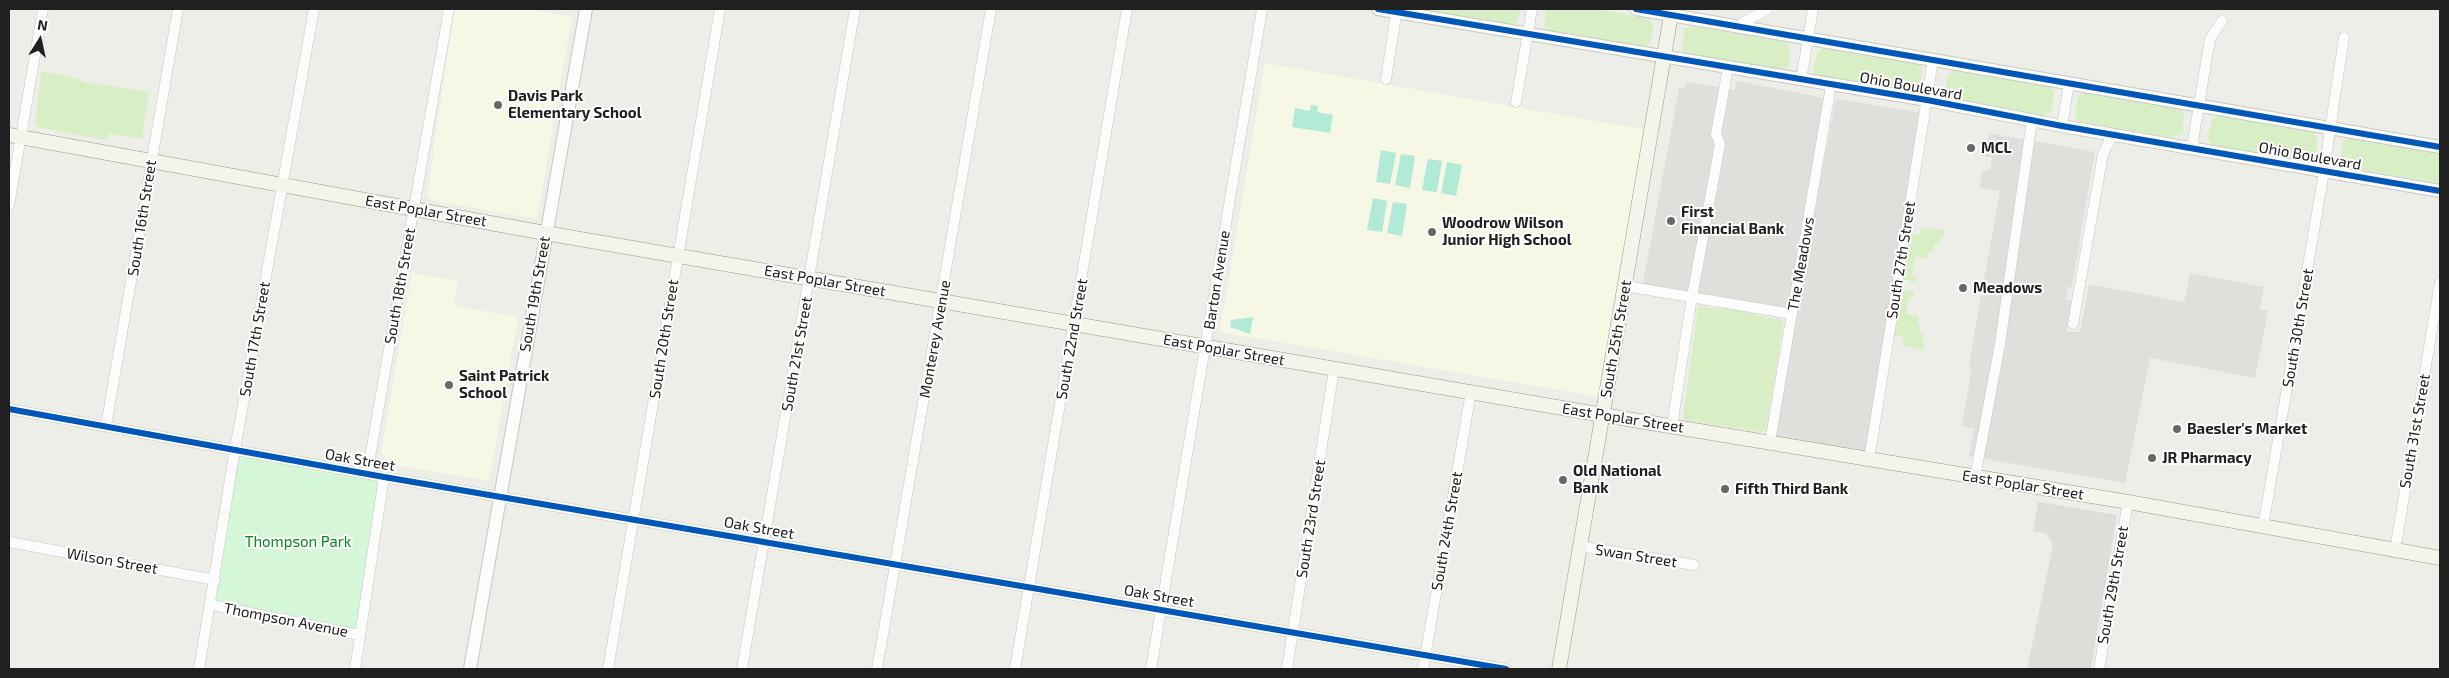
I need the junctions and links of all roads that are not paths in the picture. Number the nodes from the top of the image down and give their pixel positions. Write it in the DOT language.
graph roads {
  1 [pos="43,9"];
  2 [pos="178,9"];
  3 [pos="314,9"];
  4 [pos="449,9"];
  5 [pos="586,9"];
  6 [pos="720,9"];
  7 [pos="855,9"];
  8 [pos="991,9"];
  9 [pos="1127,9"];
  10 [pos="1262,9"];
  11 [pos="1378,9"];
  12 [pos="1532,9"];
  13 [pos="1636,9"];
  14 [pos="1768,9"];
  15 [pos="1813,9"];
  16 [pos="1397,10"];
  17 [pos="1671,12"];
  18 [pos="2222,21"];
  19 [pos="1737,26"];
  20 [pos="1528,34"];
  21 [pos="2344,37"];
  22 [pos="1808,38"];
  23 [pos="1664,56"];
  24 [pos="1934,60"];
  25 [pos="1728,68"];
  26 [pos="1386,79"];
  27 [pos="1801,80"];
  28 [pos="2069,84"];
  29 [pos="1831,85"];
  30 [pos="1927,100"];
  31 [pos="1516,102"];
  32 [pos="2199,105"];
  33 [pos="2032,120"];
  34 [pos="2062,126"];
  35 [pos="2332,128"];
  36 [pos="2113,134"];
  37 [pos="14,136"];
  38 [pos="2192,147"];
  39 [pos="2440,147"];
  40 [pos="152,162"];
  41 [pos="2324,171"];
  42 [pos="283,185"];
  43 [pos="2440,191"];
  44 [pos="9,205"];
  45 [pos="413,209"];
  46 [pos="545,233"];
  47 [pos="677,255"];
  48 [pos="810,278"];
  49 [pos="2440,282"];
  50 [pos="1625,286"];
  51 [pos="1692,297"];
  52 [pos="941,302"];
  53 [pos="1792,314"];
  54 [pos="2073,324"];
  55 [pos="1074,325"];
  56 [pos="1206,347"];
  57 [pos="1334,369"];
  58 [pos="1471,392"];
  59 [pos="9,409"];
  60 [pos="1603,415"];
  61 [pos="106,426"];
  62 [pos="1672,426"];
  63 [pos="1770,442"];
  64 [pos="235,449"];
  65 [pos="1869,460"];
  66 [pos="367,474"];
  67 [pos="384,477"];
  68 [pos="1975,477"];
  69 [pos="500,496"];
  70 [pos="2128,502"];
  71 [pos="634,519"];
  72 [pos="2263,527"];
  73 [pos="9,542"];
  74 [pos="764,542"];
  75 [pos="1579,546"];
  76 [pos="2395,550"];
  77 [pos="2440,558"];
  78 [pos="895,564"];
  79 [pos="1694,565"];
  80 [pos="215,580"];
  81 [pos="1029,587"];
  82 [pos="211,605"];
  83 [pos="1162,610"];
  84 [pos="1294,632"];
  85 [pos="360,635"];
  86 [pos="1425,656"];
  87 [pos="199,669"];
  88 [pos="355,669"];
  89 [pos="470,669"];
  90 [pos="608,669"];
  91 [pos="742,669"];
  92 [pos="877,669"];
  93 [pos="1015,669"];
  94 [pos="1151,669"];
  95 [pos="1287,669"];
  96 [pos="1423,669"];
  97 [pos="1506,669"];
  98 [pos="1559,669"];
  99 [pos="2099,669"];
  1 -- 37 [label="street"];
  2 -- 40 [label="street, South 16th Street"];
  3 -- 42 [label="street, South 17th Street"];
  4 -- 45 [label="street, South 18th Street"];
  5 -- 46 [label="street, South 19th Street"];
  6 -- 47 [label="street, South 20th Street"];
  7 -- 48 [label="street, South 21st Street"];
  8 -- 52 [label="street, Monterey Avenue"];
  9 -- 55 [label="street, South 22nd Street"];
  10 -- 56 [label="street, Barton Avenue"];
  11 -- 16 [label="street, Ohio Boulevard"];
  12 -- 20 [label="street"];
  13 -- 17 [label="street, Ohio Boulevard"];
  14 -- 19 [label="street"];
  15 -- 22 [label="street"];
  16 -- 20 [label="street, Ohio Boulevard"];
  16 -- 26 [label="street"];
  17 -- 19 [label="street, Ohio Boulevard"];
  17 -- 23 [label="main road, South 25th Street"];
  18 -- 32 [label="street"];
  19 -- 22 [label="street, Ohio Boulevard"];
  20 -- 23 [label="street, Ohio Boulevard"];
  20 -- 31 [label="street"];
  21 -- 35 [label="street, South 30th Street"];
  22 -- 24 [label="street, Ohio Boulevard"];
  22 -- 27 [label="street"];
  23 -- 25 [label="street, Ohio Boulevard"];
  23 -- 50 [label="main road, South 25th Street"];
  24 -- 28 [label="street, Ohio Boulevard"];
  24 -- 30 [label="street, South 27th Street"];
  25 -- 27 [label="street, Ohio Boulevard"];
  25 -- 51 [label="street"];
  27 -- 29 [label="street, Ohio Boulevard"];
  28 -- 32 [label="street, Ohio Boulevard"];
  28 -- 34 [label="street"];
  29 -- 30 [label="street, Ohio Boulevard"];
  29 -- 53 [label="street, The Meadows"];
  30 -- 33 [label="street, Ohio Boulevard"];
  30 -- 65 [label="street, South 27th Street"];
  32 -- 35 [label="street, Ohio Boulevard"];
  32 -- 38 [label="street"];
  33 -- 34 [label="street, Ohio Boulevard"];
  33 -- 68 [label="street"];
  34 -- 36 [label="street, Ohio Boulevard"];
  35 -- 39 [label="street, Ohio Boulevard"];
  35 -- 41 [label="street, South 30th Street"];
  36 -- 38 [label="street, Ohio Boulevard"];
  36 -- 54 [label="street"];
  37 -- 40 [label="main road, East Poplar Street"];
  37 -- 44 [label="street"];
  38 -- 41 [label="street, Ohio Boulevard"];
  40 -- 42 [label="main road, East Poplar Street"];
  40 -- 61 [label="street, South 16th Street"];
  41 -- 43 [label="street, Ohio Boulevard"];
  41 -- 72 [label="street, South 30th Street"];
  42 -- 45 [label="main road, East Poplar Street"];
  42 -- 64 [label="street, South 17th Street"];
  45 -- 46 [label="main road, East Poplar Street"];
  45 -- 66 [label="street, South 18th Street"];
  46 -- 47 [label="main road, East Poplar Street"];
  46 -- 69 [label="street, South 19th Street"];
  47 -- 48 [label="main road, East Poplar Street"];
  47 -- 71 [label="street, South 20th Street"];
  48 -- 52 [label="main road, East Poplar Street"];
  48 -- 74 [label="street, South 21st Street"];
  49 -- 76 [label="street, South 31st Street"];
  50 -- 51 [label="street"];
  50 -- 60 [label="main road, South 25th Street"];
  51 -- 53 [label="street"];
  51 -- 62 [label="street"];
  52 -- 55 [label="main road, East Poplar Street"];
  52 -- 78 [label="street, Monterey Avenue"];
  53 -- 63 [label="street, The Meadows"];
  55 -- 56 [label="main road, East Poplar Street"];
  55 -- 81 [label="street, South 22nd Street"];
  56 -- 57 [label="main road, East Poplar Street"];
  56 -- 83 [label="street, Barton Avenue"];
  57 -- 58 [label="main road, East Poplar Street"];
  57 -- 84 [label="street, South 23rd Street"];
  58 -- 60 [label="main road, East Poplar Street"];
  58 -- 86 [label="street, South 24th Street"];
  59 -- 61 [label="street, Oak Street"];
  60 -- 62 [label="main road, East Poplar Street"];
  60 -- 75 [label="main road, South 25th Street"];
  61 -- 64 [label="street, Oak Street"];
  62 -- 63 [label="main road, East Poplar Street"];
  63 -- 65 [label="main road, East Poplar Street"];
  64 -- 66 [label="street, Oak Street"];
  64 -- 80 [label="street, South 17th Street"];
  65 -- 68 [label="main road, East Poplar Street"];
  66 -- 67 [label="street, Oak Street"];
  67 -- 69 [label="street, Oak Street"];
  67 -- 85 [label="street"];
  68 -- 70 [label="main road, East Poplar Street"];
  69 -- 71 [label="street, Oak Street"];
  69 -- 89 [label="street, South 19th Street"];
  70 -- 72 [label="main road, East Poplar Street"];
  70 -- 99 [label="street, South 29th Street"];
  71 -- 74 [label="street, Oak Street"];
  71 -- 90 [label="street, South 20th Street"];
  72 -- 76 [label="main road, East Poplar Street"];
  73 -- 80 [label="street, Wilson Street"];
  74 -- 78 [label="street, Oak Street"];
  74 -- 91 [label="street, South 21st Street"];
  75 -- 79 [label="street, Swan Street"];
  75 -- 98 [label="main road, South 25th Street"];
  76 -- 77 [label="main road, East Poplar Street"];
  78 -- 81 [label="street, Oak Street"];
  78 -- 92 [label="street, Monterey Avenue"];
  80 -- 82 [label="street, South 17th Street"];
  81 -- 83 [label="street, Oak Street"];
  81 -- 93 [label="street, South 22nd Street"];
  82 -- 85 [label="street, Thompson Avenue"];
  82 -- 87 [label="street, South 17th Street"];
  83 -- 84 [label="street, Oak Street"];
  83 -- 94 [label="street, Barton Avenue"];
  84 -- 86 [label="street, Oak Street"];
  84 -- 95 [label="street, South 23rd Street"];
  85 -- 88 [label="street"];
  86 -- 96 [label="street, South 24th Street"];
  86 -- 97 [label="street, Oak Street"];
}
